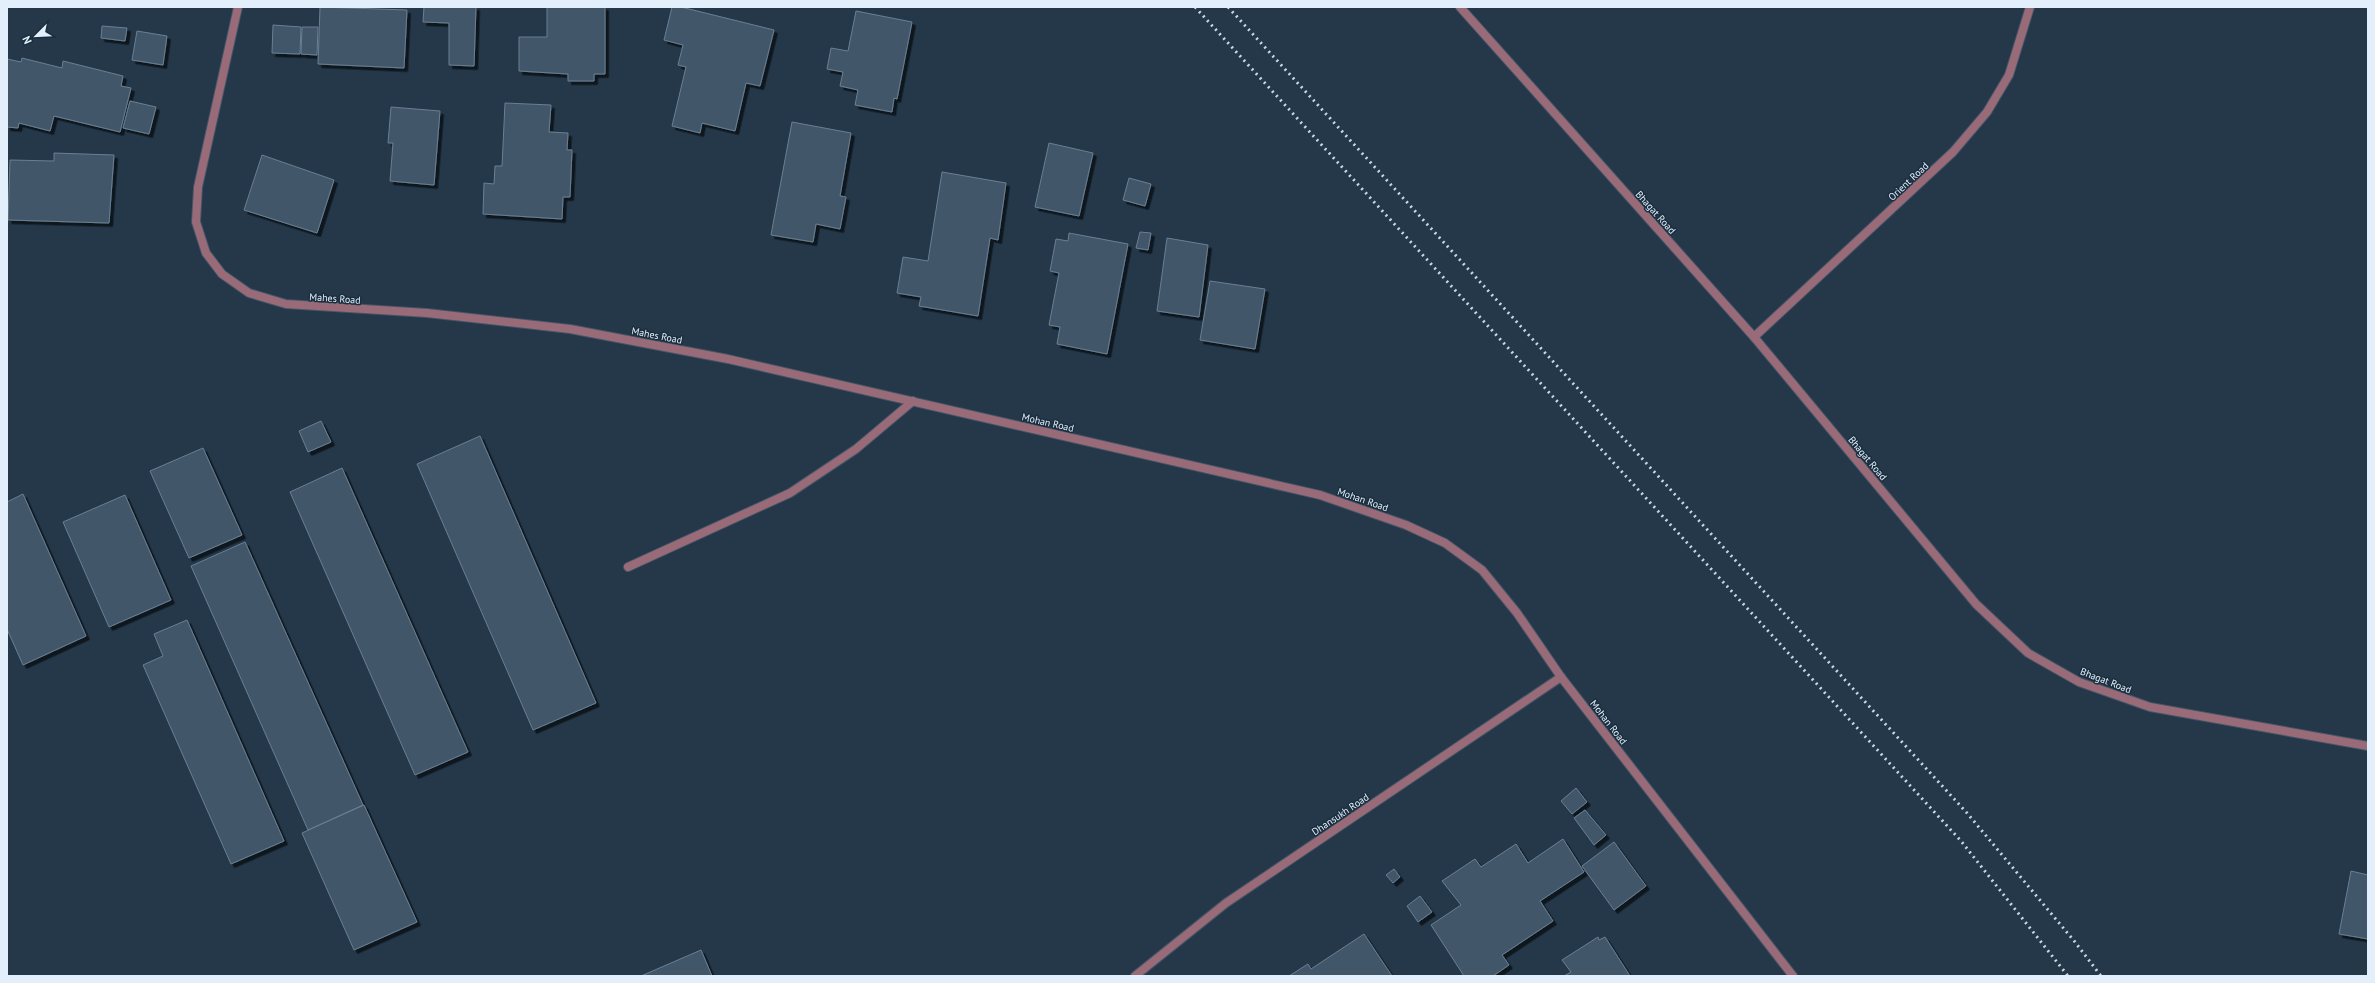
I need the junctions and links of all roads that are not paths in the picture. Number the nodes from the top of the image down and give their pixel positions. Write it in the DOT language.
graph roads {
  1 [pos="238,7"];
  2 [pos="1460,7"];
  3 [pos="2030,7"];
  4 [pos="1754,336"];
  5 [pos="728,359"];
  6 [pos="913,401"];
  7 [pos="628,567"];
  8 [pos="1562,677"];
  9 [pos="2368,746"];
  10 [pos="1135,976"];
  11 [pos="1793,976"];
  1 -- 5 [label="street, Mahes Road"];
  2 -- 4 [label="street, Bhagat Road"];
  3 -- 4 [label="street, Orient Road"];
  4 -- 9 [label="street, Bhagat Road"];
  5 -- 6 [label="street, Mohan Road"];
  6 -- 7 [label="street"];
  6 -- 8 [label="street, Mohan Road"];
  8 -- 10 [label="street, Dhansukh Road"];
  8 -- 11 [label="street, Mohan Road"];
}
